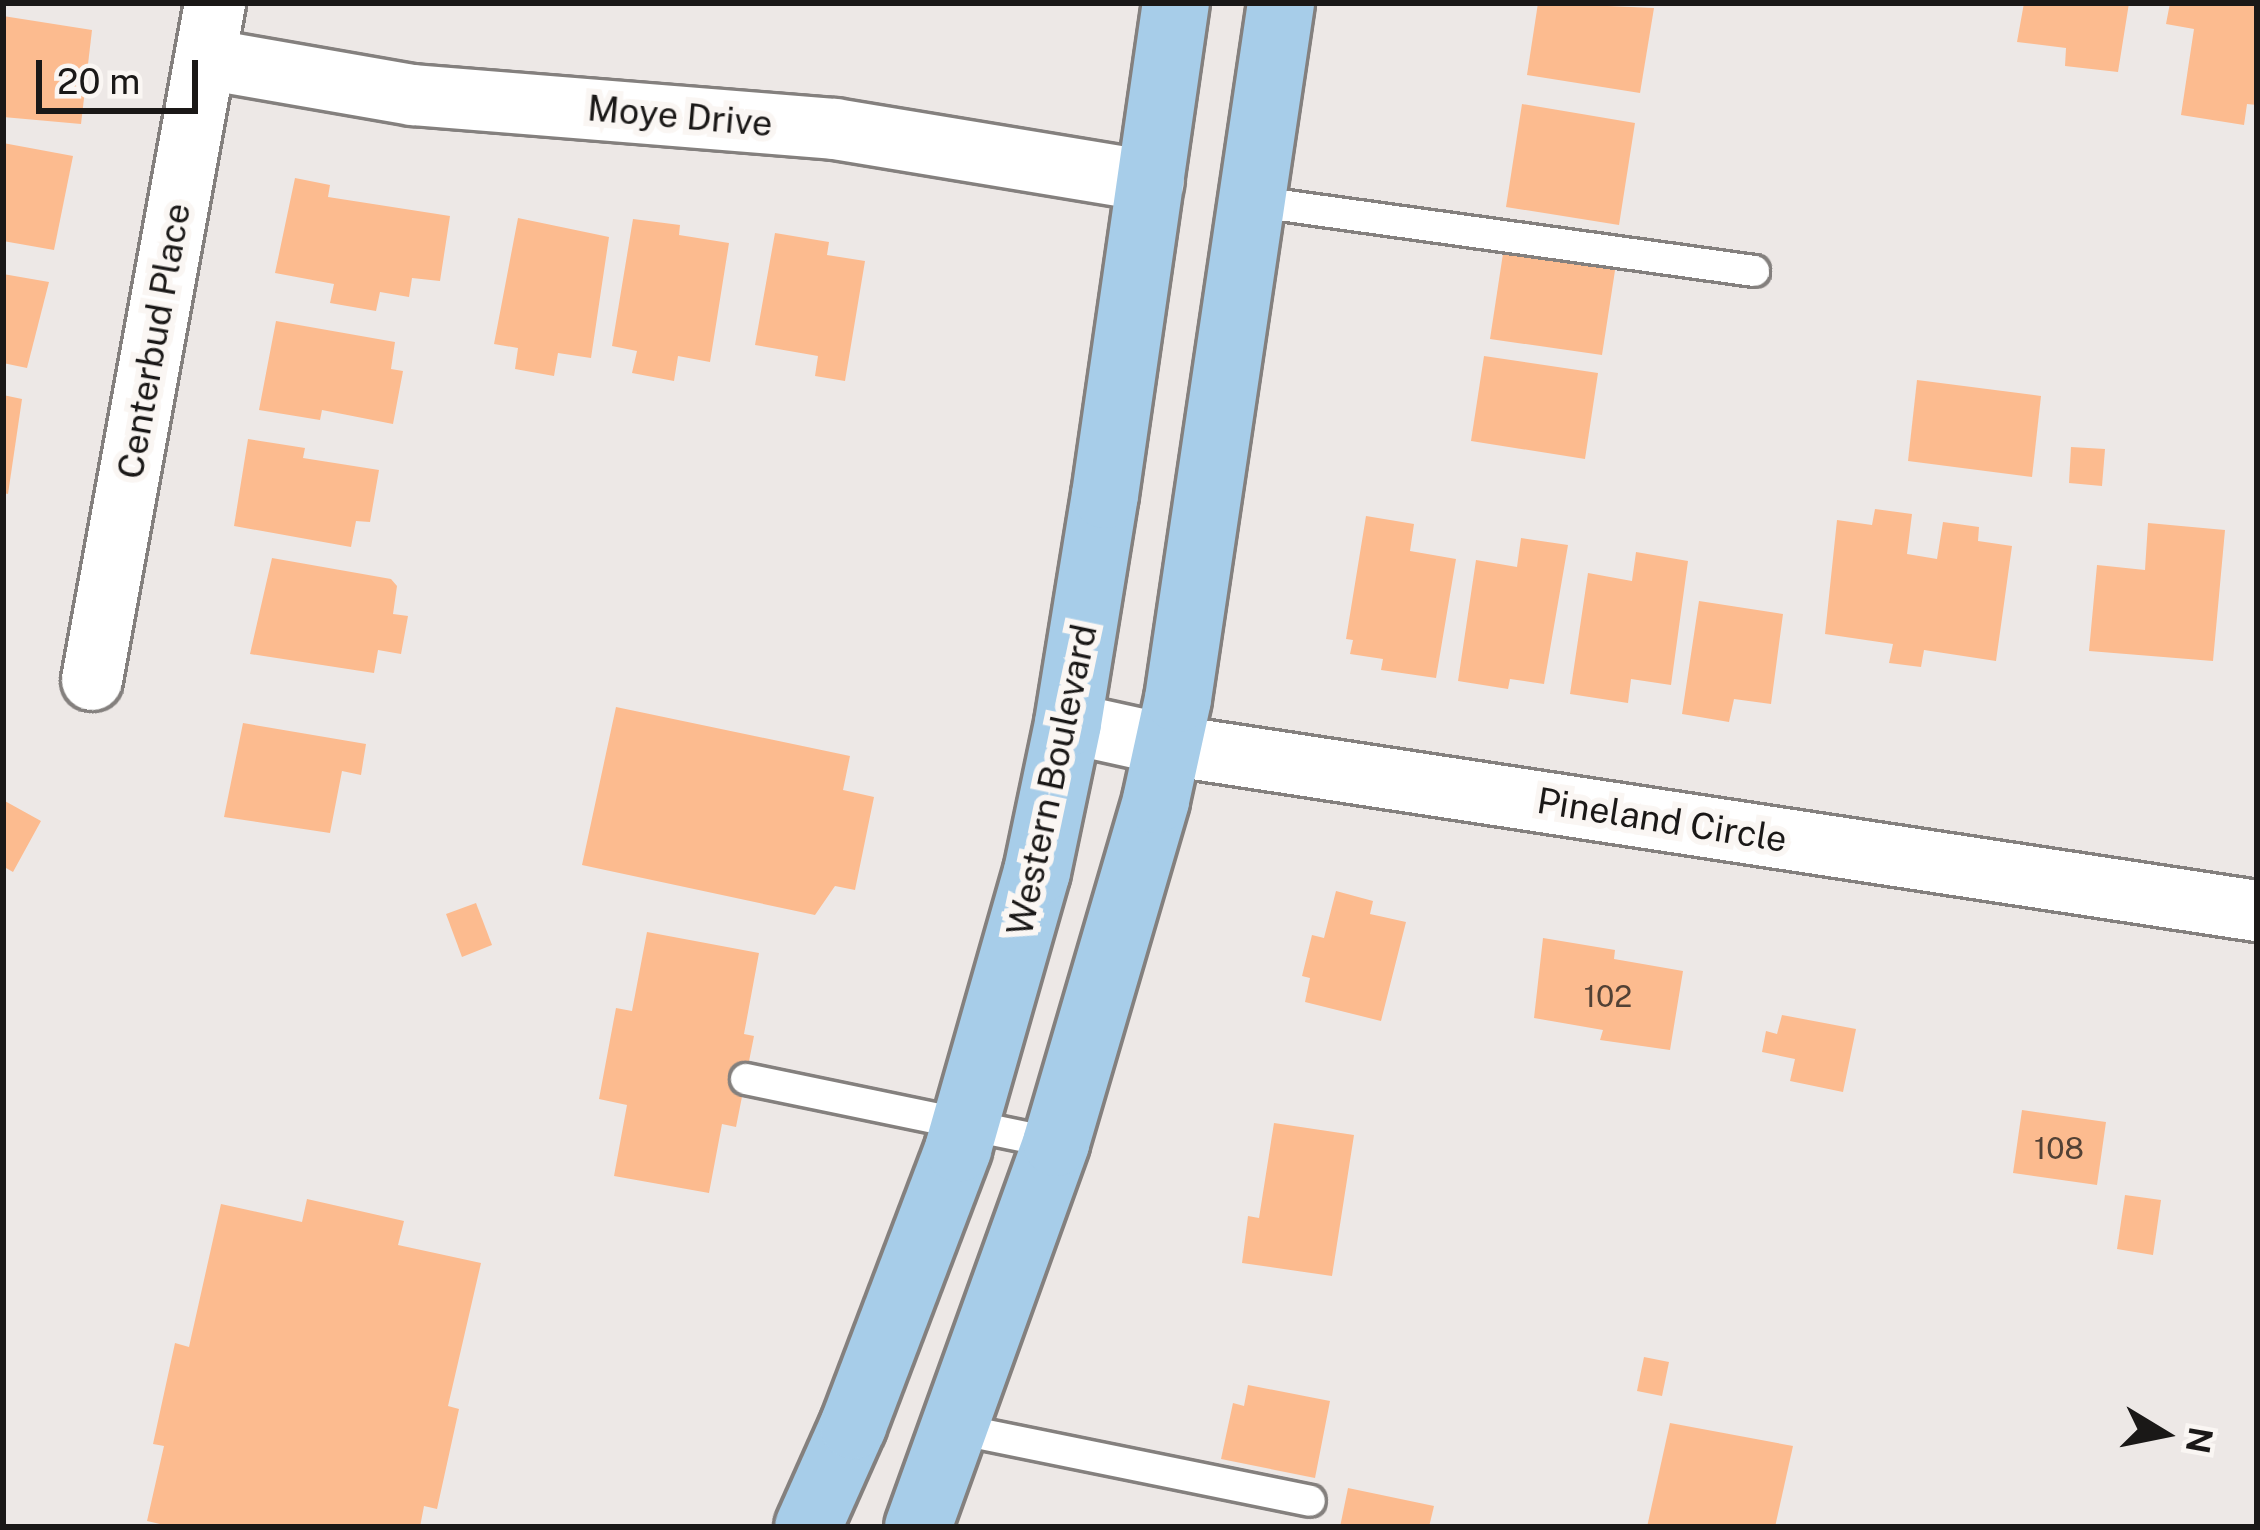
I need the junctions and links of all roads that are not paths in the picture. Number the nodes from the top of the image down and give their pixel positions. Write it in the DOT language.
graph roads {
  1 [pos="1176,3"];
  2 [pos="1281,3"];
  3 [pos="210,31"];
  4 [pos="1154,182"];
  5 [pos="1251,201"];
  6 [pos="1754,271"];
  7 [pos="92,680"];
  8 [pos="1069,722"];
  9 [pos="1168,745"];
  10 [pos="2257,911"];
  11 [pos="746,1079"];
  12 [pos="966,1125"];
  13 [pos="1056,1143"];
  14 [pos="957,1429"];
  15 [pos="1310,1501"];
  16 [pos="808,1527"];
  17 [pos="918,1527"];
  1 -- 4 [label="main road, Western Boulevard"];
  2 -- 5 [label="main road"];
  3 -- 4 [label="street, Moye Drive"];
  3 -- 7 [label="street, Centerbud Place"];
  4 -- 8 [label="main road, Western Boulevard"];
  5 -- 6 [label="lane"];
  5 -- 9 [label="main road"];
  8 -- 9 [label="street, Pineland Circle"];
  8 -- 12 [label="main road, Western Boulevard"];
  9 -- 10 [label="street, Pineland Circle"];
  9 -- 13 [label="main road"];
  11 -- 12 [label="lane"];
  12 -- 13 [label="lane"];
  12 -- 16 [label="main road, Western Boulevard"];
  13 -- 14 [label="main road"];
  14 -- 15 [label="lane"];
  14 -- 17 [label="main road"];
}
